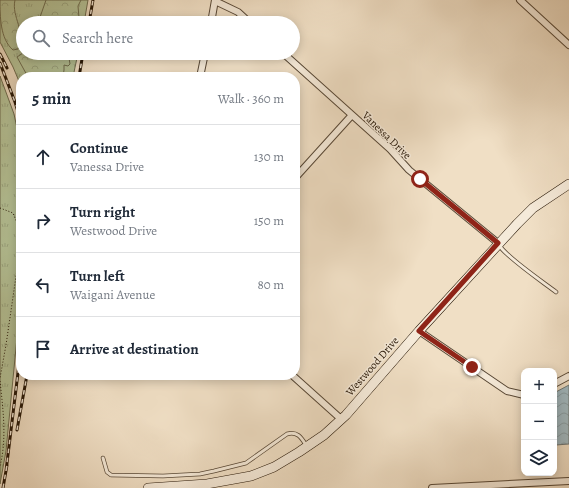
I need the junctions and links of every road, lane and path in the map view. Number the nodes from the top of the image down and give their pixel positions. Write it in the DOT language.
graph roads {
  1 [pos="215,0"];
  2 [pos="520,0"];
  3 [pos="212,16"];
  4 [pos="242,16"];
  5 [pos="569,45"];
  6 [pos="204,60"];
  7 [pos="291,60"];
  8 [pos="201,72"];
  9 [pos="352,115"];
  10 [pos="300,172"];
  11 [pos="569,184"];
  12 [pos="0,208"];
  13 [pos="16,220"];
  14 [pos="498,243"];
  15 [pos="16,276"];
  16 [pos="556,292"];
  17 [pos="419,331"];
  18 [pos="569,376"];
  19 [pos="0,378"];
  20 [pos="297,380"];
  21 [pos="0,381"];
  22 [pos="557,382"];
  23 [pos="521,394"];
  24 [pos="341,420"];
  25 [pos="307,446"];
  26 [pos="102,458"];
  27 [pos="0,466"];
  28 [pos="569,481"];
  29 [pos="201,484"];
  30 [pos="150,488"];
  31 [pos="187,488"];
  32 [pos="432,488"];
  33 [pos="568,488"];
  1 -- 3 [label="street"];
  1 -- 4 [label="street"];
  2 -- 5 [label="street"];
  6 -- 8 [label="street"];
  7 -- 9 [label="street, Vanessa Drive"];
  9 -- 10 [label="street"];
  9 -- 14 [label="street, Vanessa Drive"];
  11 -- 14 [label="main road, Westwood Drive"];
  12 -- 13 [label="path"];
  14 -- 16 [label="lane"];
  14 -- 17 [label="main road, Westwood Drive"];
  15 -- 19 [label="path"];
  17 -- 23 [label="street"];
  17 -- 24 [label="main road, Westwood Drive"];
  18 -- 22 [label="street"];
  20 -- 24 [label="street"];
  21 -- 27 [label="path"];
  24 -- 25 [label="main road, Westwood Drive"];
  25 -- 26 [label="lane"];
  25 -- 29 [label="main road, Westwood Drive"];
  28 -- 32 [label="street"];
  28 -- 33 [label="street"];
  29 -- 30 [label="main road, Westwood Drive"];
  29 -- 31 [label="main road"];
}
